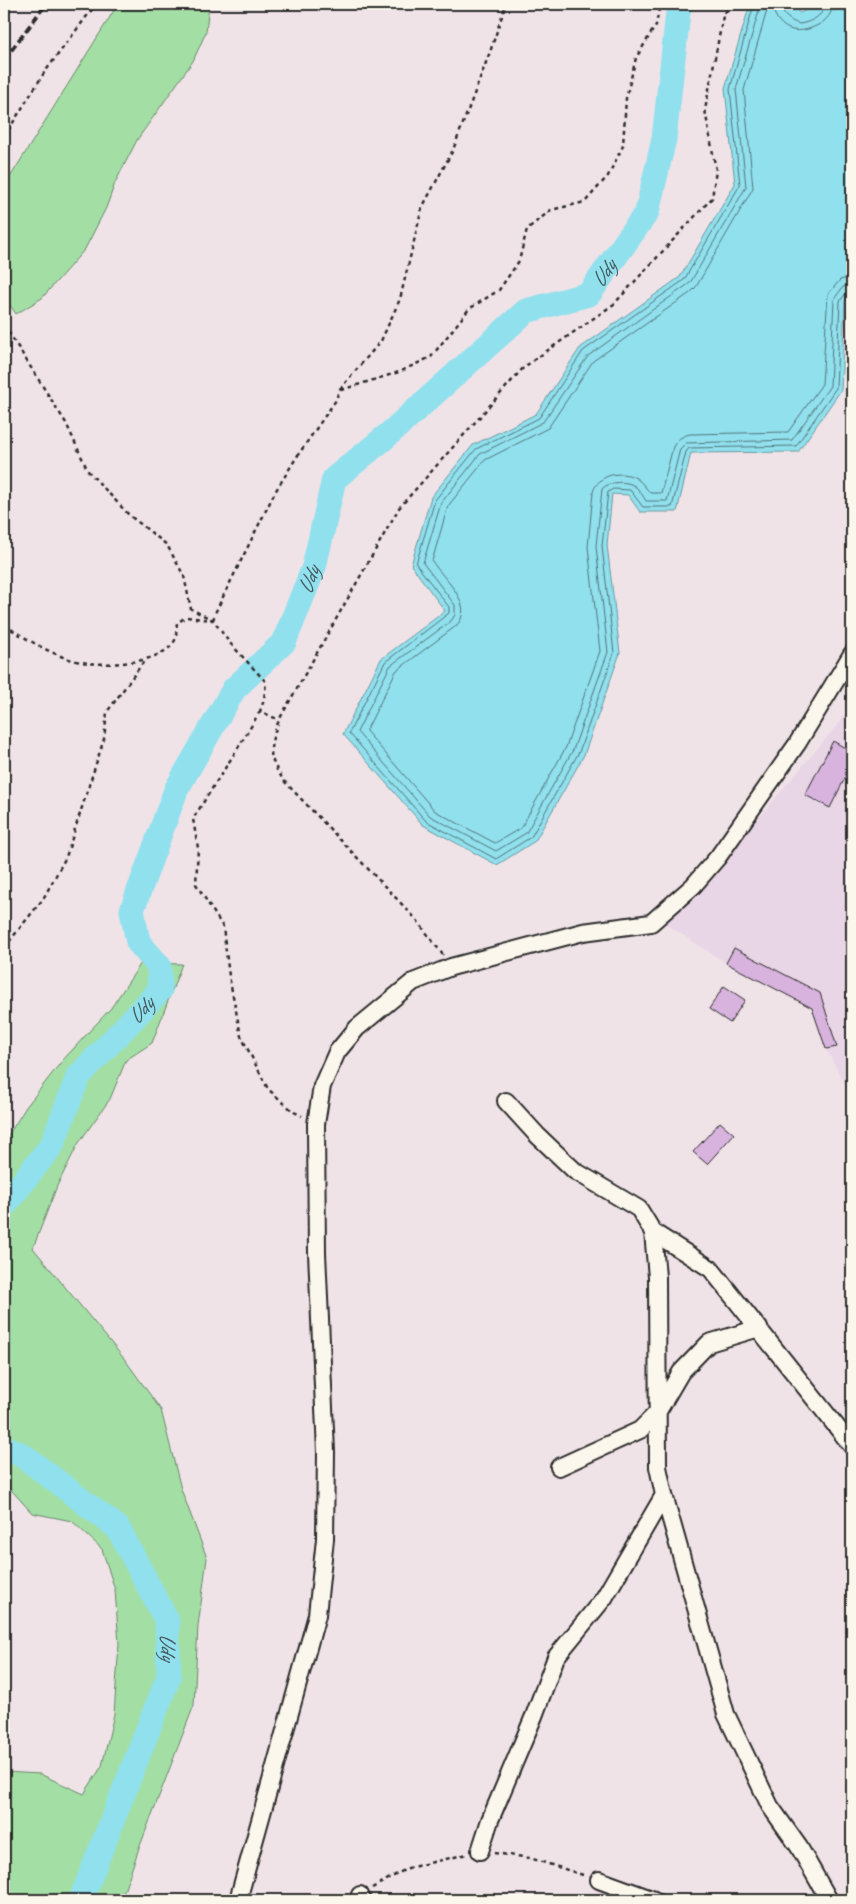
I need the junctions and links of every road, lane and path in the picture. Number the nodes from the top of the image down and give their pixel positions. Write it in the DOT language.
graph roads {
  1 [pos="96,4"];
  2 [pos="506,4"];
  3 [pos="660,4"];
  4 [pos="730,4"];
  5 [pos="4,137"];
  6 [pos="4,325"];
  7 [pos="339,390"];
  8 [pos="214,620"];
  9 [pos="4,624"];
  10 [pos="852,654"];
  11 [pos="145,660"];
  12 [pos="260,711"];
  13 [pos="278,720"];
  14 [pos="4,948"];
  15 [pos="451,967"];
  16 [pos="506,1101"];
  17 [pos="316,1124"];
  18 [pos="653,1232"];
  19 [pos="759,1328"];
  20 [pos="657,1413"];
  21 [pos="852,1446"];
  22 [pos="559,1467"];
  23 [pos="664,1495"];
  24 [pos="480,1851"];
  25 [pos="599,1880"];
  26 [pos="361,1898"];
  27 [pos="238,1900"];
  28 [pos="654,1900"];
  29 [pos="828,1900"];
  1 -- 5 [label="path"];
  2 -- 7 [label="path"];
  3 -- 7 [label="path"];
  4 -- 13 [label="path"];
  6 -- 8 [label="path"];
  7 -- 8 [label="path"];
  8 -- 11 [label="path"];
  8 -- 12 [label="path"];
  9 -- 11 [label="path"];
  10 -- 15 [label="street"];
  11 -- 14 [label="path"];
  12 -- 13 [label="path"];
  12 -- 17 [label="path"];
  13 -- 15 [label="path"];
  15 -- 17 [label="street"];
  16 -- 18 [label="street"];
  17 -- 27 [label="street"];
  18 -- 19 [label="street"];
  18 -- 20 [label="street"];
  19 -- 20 [label="street"];
  19 -- 21 [label="street"];
  20 -- 22 [label="street"];
  20 -- 23 [label="street"];
  23 -- 24 [label="street"];
  23 -- 29 [label="street"];
  24 -- 25 [label="path"];
  24 -- 26 [label="path"];
  25 -- 28 [label="street"];
}
